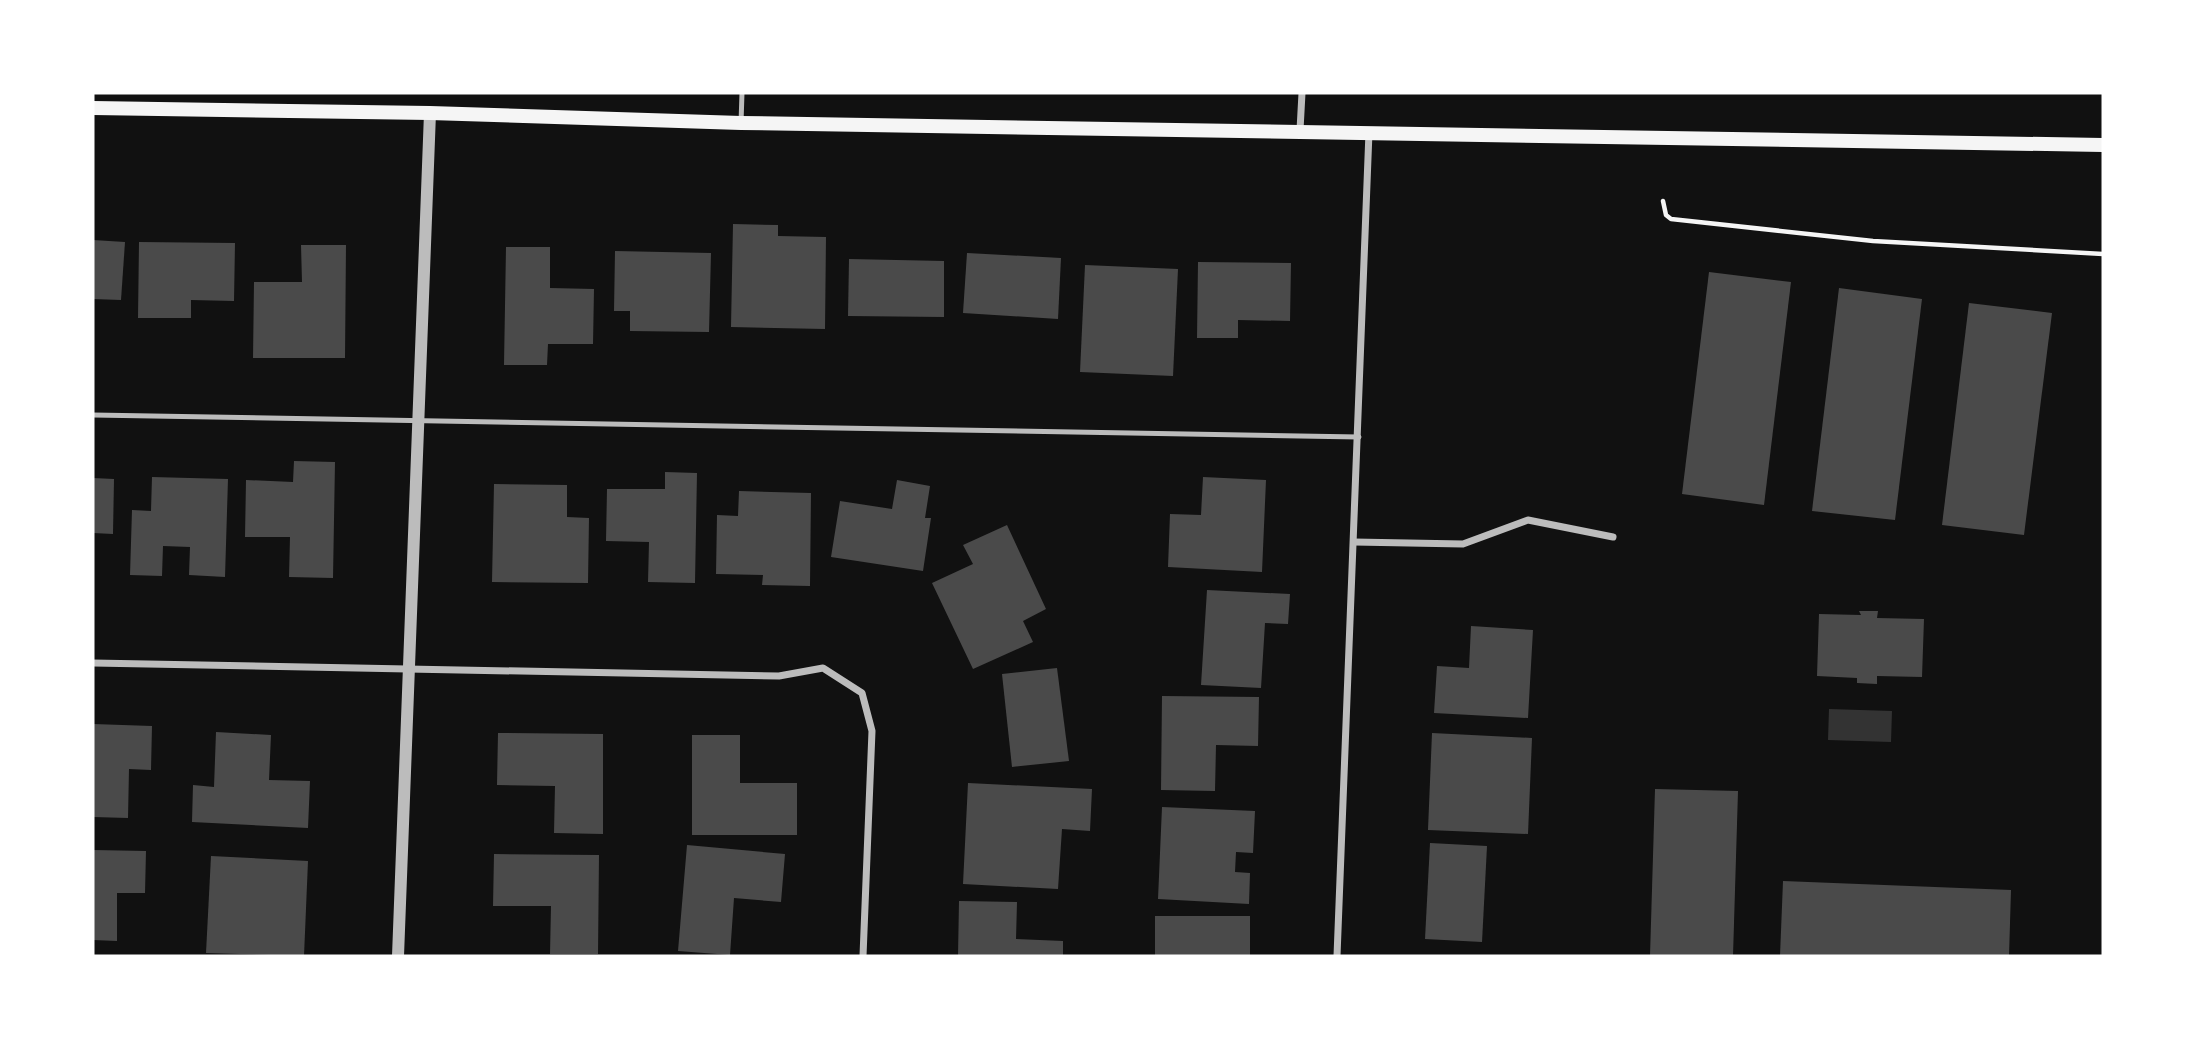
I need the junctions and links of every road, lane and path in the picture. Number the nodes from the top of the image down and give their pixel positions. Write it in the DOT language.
graph roads {
  1 [pos="742,93"];
  2 [pos="1302,93"];
  3 [pos="93,108"];
  4 [pos="430,113"];
  5 [pos="741,123"];
  6 [pos="1300,130"];
  7 [pos="1369,131"];
  8 [pos="2103,145"];
  9 [pos="1663,201"];
  10 [pos="2103,254"];
  11 [pos="93,415"];
  12 [pos="419,421"];
  13 [pos="1359,437"];
  14 [pos="1613,537"];
  15 [pos="1354,542"];
  16 [pos="93,663"];
  17 [pos="410,667"];
  18 [pos="398,956"];
  19 [pos="863,956"];
  20 [pos="1337,956"];
  1 -- 5 [label="lane"];
  2 -- 6 [label="street"];
  3 -- 4 [label="main road"];
  4 -- 5 [label="main road"];
  4 -- 12 [label="street"];
  5 -- 6 [label="main road"];
  6 -- 7 [label="main road"];
  7 -- 8 [label="main road"];
  7 -- 13 [label="street"];
  9 -- 10 [label="path"];
  11 -- 12 [label="lane"];
  12 -- 13 [label="lane"];
  12 -- 17 [label="street"];
  13 -- 15 [label="street"];
  14 -- 15 [label="street"];
  15 -- 20 [label="street"];
  16 -- 17 [label="street"];
  17 -- 18 [label="street"];
  17 -- 19 [label="street"];
}
